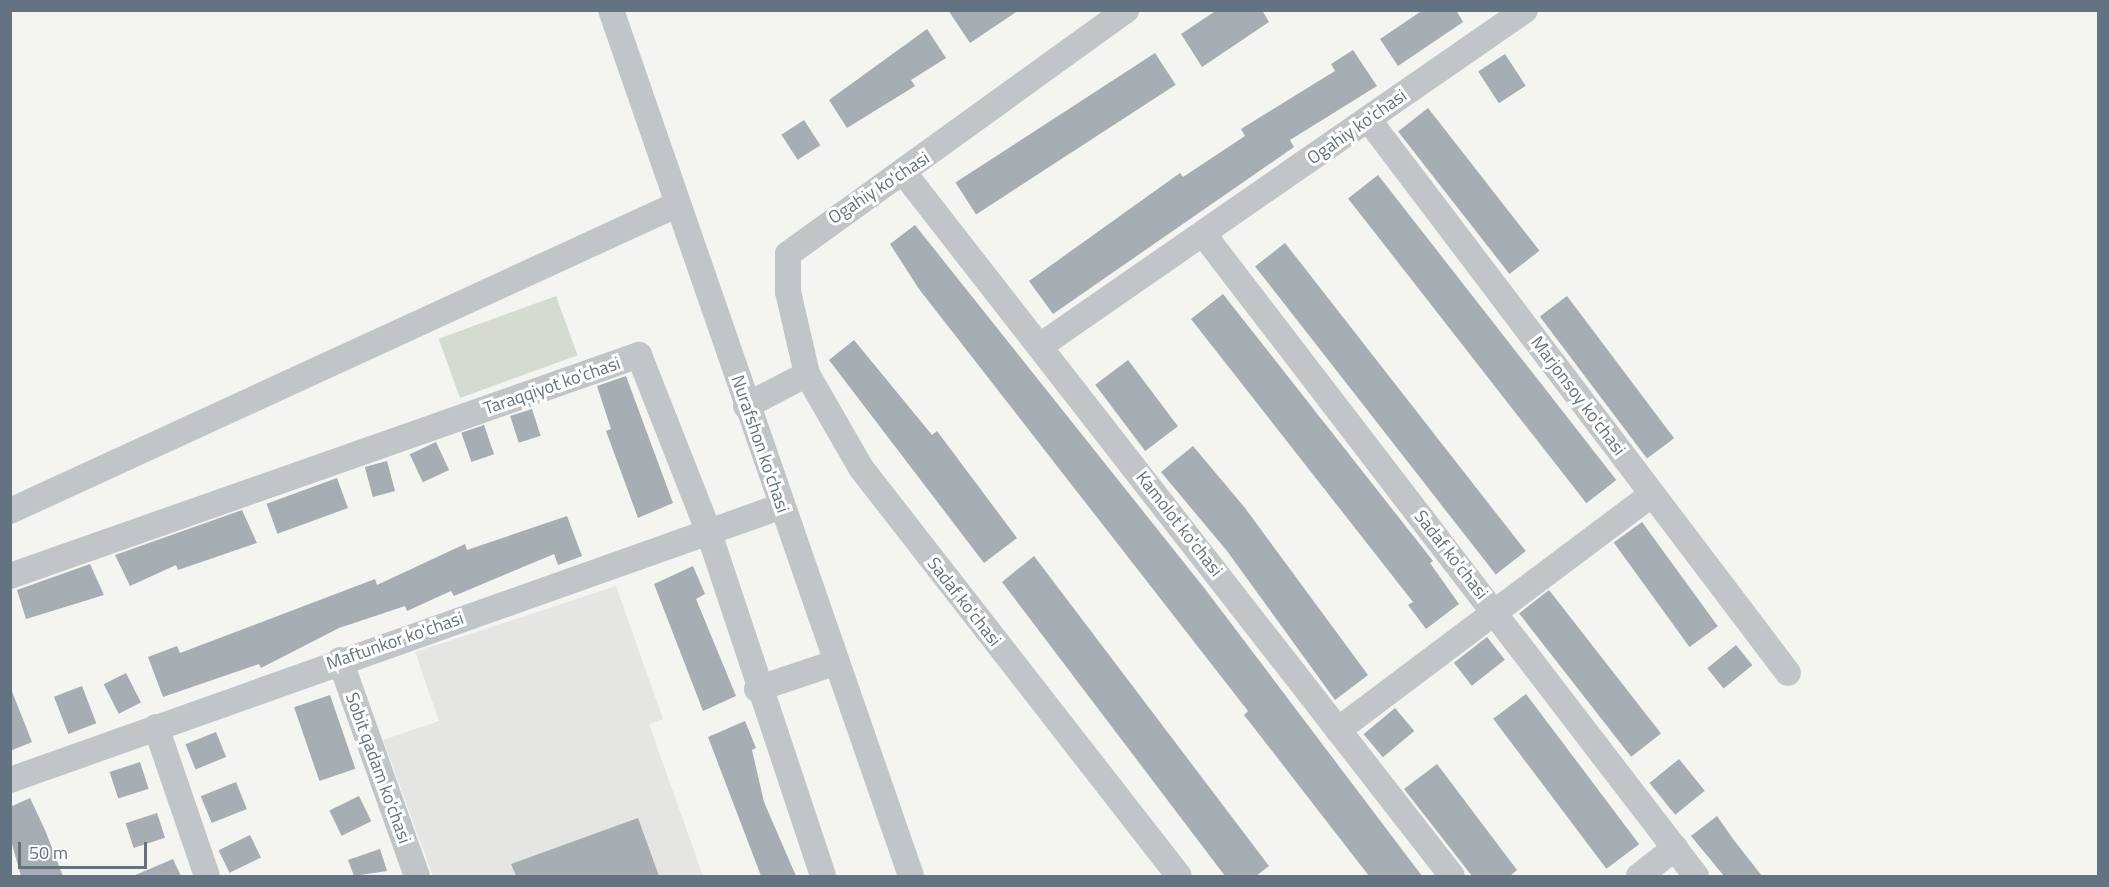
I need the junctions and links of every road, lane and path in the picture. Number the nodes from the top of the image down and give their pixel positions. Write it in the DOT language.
graph roads {
  1 [pos="611,10"];
  2 [pos="1125,10"];
  3 [pos="1525,10"];
  4 [pos="1368,119"];
  5 [pos="904,173"];
  6 [pos="678,204"];
  7 [pos="1204,235"];
  8 [pos="1040,346"];
  9 [pos="807,374"];
  10 [pos="746,406"];
  11 [pos="1652,494"];
  12 [pos="782,506"];
  13 [pos="10,511"];
  14 [pos="709,533"];
  15 [pos="10,576"];
  16 [pos="1494,612"];
  17 [pos="340,660"];
  18 [pos="837,662"];
  19 [pos="1788,673"];
  20 [pos="758,689"];
  21 [pos="156,727"];
  22 [pos="1338,730"];
  23 [pos="10,780"];
  24 [pos="1675,848"];
  25 [pos="207,876"];
  26 [pos="417,876"];
  27 [pos="823,876"];
  28 [pos="911,876"];
  29 [pos="1179,876"];
  30 [pos="1452,876"];
  31 [pos="1639,876"];
  32 [pos="1696,876"];
  1 -- 6 [label="street, Nurafshon ko'chasi"];
  2 -- 5 [label="street, Ogahiy ko'chasi"];
  3 -- 4 [label="street, Ogahiy ko'chasi"];
  4 -- 7 [label="street, Ogahiy ko'chasi"];
  4 -- 11 [label="street, Marjonsoy ko'chasi"];
  5 -- 8 [label="street, Kamolot ko'chasi"];
  5 -- 9 [label="street, Ogahiy ko'chasi"];
  6 -- 10 [label="street, Nurafshon ko'chasi"];
  6 -- 13 [label="street"];
  7 -- 8 [label="street, Ogahiy ko'chasi"];
  7 -- 16 [label="street, Sadaf ko'chasi"];
  8 -- 22 [label="street, Kamolot ko'chasi"];
  9 -- 10 [label="street"];
  9 -- 29 [label="street, Sadaf ko'chasi"];
  10 -- 12 [label="street, Nurafshon ko'chasi"];
  11 -- 16 [label="street"];
  11 -- 19 [label="street, Marjonsoy ko'chasi"];
  12 -- 14 [label="street, Maftunkor ko'chasi"];
  12 -- 18 [label="street, Nurafshon ko'chasi"];
  14 -- 15 [label="street, Taraqqiyot ko'chasi"];
  14 -- 17 [label="street, Maftunkor ko'chasi"];
  14 -- 20 [label="street, Taraqqiyot ko'chasi"];
  16 -- 22 [label="street"];
  16 -- 24 [label="street, Sadaf ko'chasi"];
  17 -- 21 [label="street, Maftunkor ko'chasi"];
  17 -- 26 [label="street, Sobit qadam ko'chasi"];
  18 -- 20 [label="street"];
  18 -- 28 [label="street, Nurafshon ko'chasi"];
  20 -- 27 [label="street, Taraqqiyot ko'chasi"];
  21 -- 23 [label="street, Maftunkor ko'chasi"];
  21 -- 25 [label="street"];
  22 -- 30 [label="street, Kamolot ko'chasi"];
  24 -- 31 [label="street"];
  24 -- 32 [label="street, Sadaf ko'chasi"];
}
